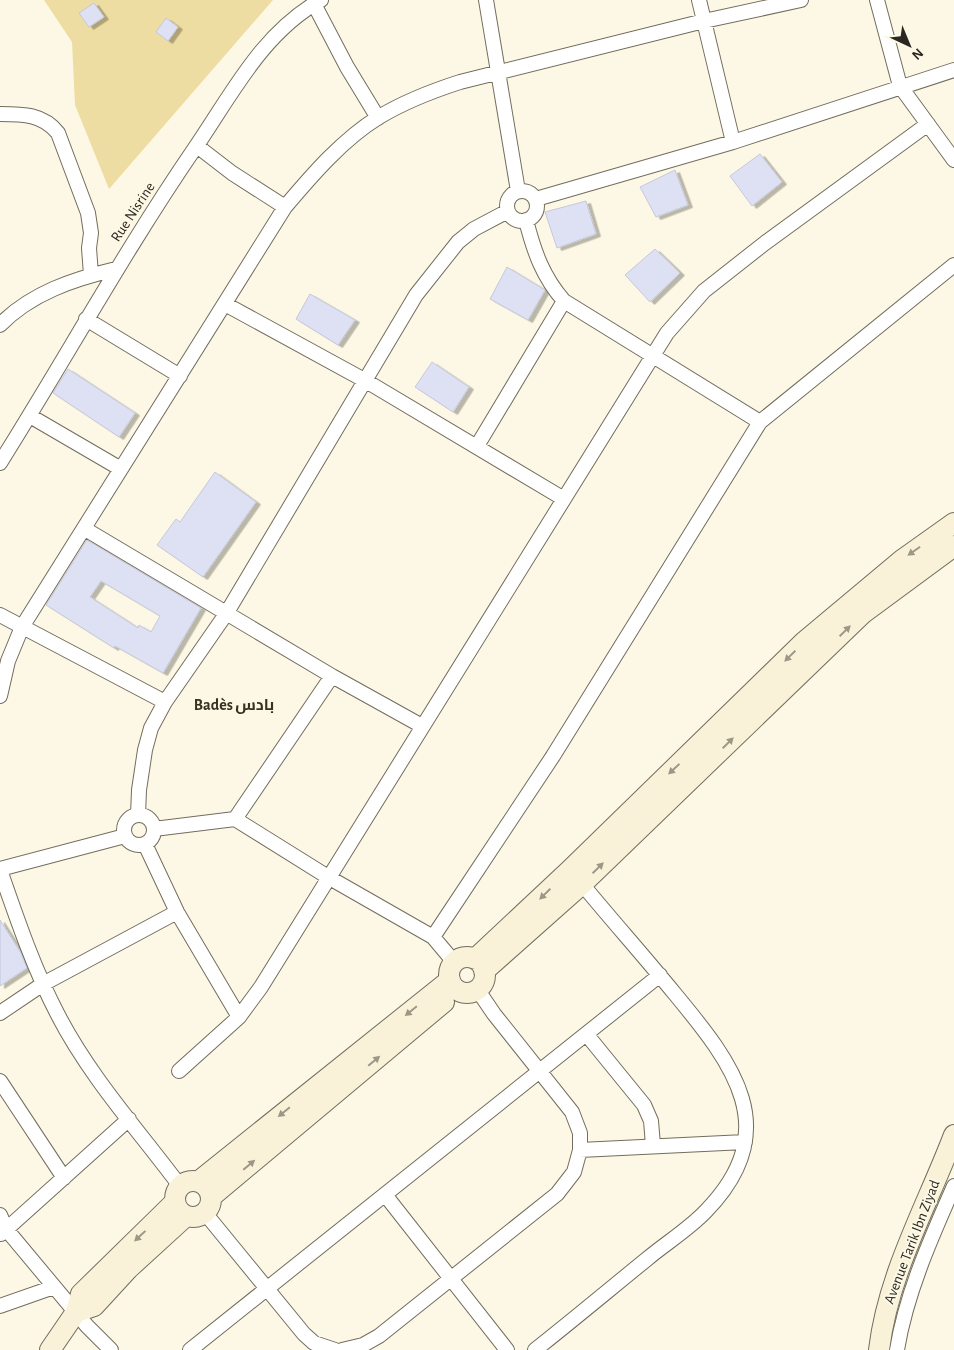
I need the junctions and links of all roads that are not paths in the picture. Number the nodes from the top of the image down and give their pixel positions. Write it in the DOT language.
graph roads {
  1 [pos="486,0"];
  2 [pos="698,0"];
  3 [pos="801,0"];
  4 [pos="877,0"];
  5 [pos="318,2"];
  6 [pos="704,21"];
  7 [pos="954,70"];
  8 [pos="499,71"];
  9 [pos="900,86"];
  10 [pos="0,114"];
  11 [pos="378,118"];
  12 [pos="928,124"];
  13 [pos="733,142"];
  14 [pos="196,146"];
  15 [pos="954,160"];
  16 [pos="518,191"];
  17 [pos="536,199"];
  18 [pos="285,208"];
  19 [pos="508,211"];
  20 [pos="526,220"];
  21 [pos="954,265"];
  22 [pos="116,268"];
  23 [pos="91,275"];
  24 [pos="564,301"];
  25 [pos="226,304"];
  26 [pos="86,319"];
  27 [pos="0,326"];
  28 [pos="652,354"];
  29 [pos="180,376"];
  30 [pos="366,381"];
  31 [pos="30,416"];
  32 [pos="760,422"];
  33 [pos="477,446"];
  34 [pos="0,463"];
  35 [pos="121,469"];
  36 [pos="564,499"];
  37 [pos="954,523"];
  38 [pos="84,529"];
  39 [pos="954,546"];
  40 [pos="226,614"];
  41 [pos="0,615"];
  42 [pos="22,627"];
  43 [pos="332,676"];
  44 [pos="0,696"];
  45 [pos="165,702"];
  46 [pos="422,726"];
  47 [pos="138,815"];
  48 [pos="235,819"];
  49 [pos="154,829"];
  50 [pos="125,836"];
  51 [pos="145,844"];
  52 [pos="0,870"];
  53 [pos="328,877"];
  54 [pos="576,877"];
  55 [pos="176,912"];
  56 [pos="433,937"];
  57 [pos="466,975"];
  58 [pos="660,975"];
  59 [pos="43,984"];
  60 [pos="0,1013"];
  61 [pos="239,1017"];
  62 [pos="587,1035"];
  63 [pos="179,1071"];
  64 [pos="539,1072"];
  65 [pos="0,1081"];
  66 [pos="129,1119"];
  67 [pos="954,1135"];
  68 [pos="745,1142"];
  69 [pos="653,1145"];
  70 [pos="580,1150"];
  71 [pos="64,1178"];
  72 [pos="954,1186"];
  73 [pos="386,1196"];
  74 [pos="193,1199"];
  75 [pos="0,1215"];
  76 [pos="3,1232"];
  77 [pos="451,1280"];
  78 [pos="54,1287"];
  79 [pos="268,1288"];
  80 [pos="0,1306"];
  81 [pos="76,1312"];
  82 [pos="50,1350"];
  83 [pos="111,1350"];
  84 [pos="190,1350"];
  85 [pos="334,1350"];
  86 [pos="342,1350"];
  87 [pos="507,1350"];
  88 [pos="536,1350"];
  89 [pos="879,1350"];
  90 [pos="897,1350"];
  1 -- 8 [label="street"];
  2 -- 6 [label="street"];
  3 -- 6 [label="street"];
  4 -- 9 [label="street"];
  5 -- 11 [label="street"];
  5 -- 14 [label="street, Rue Nisrine"];
  6 -- 8 [label="street"];
  6 -- 13 [label="street"];
  7 -- 9 [label="street"];
  8 -- 11 [label="street"];
  8 -- 16 [label="street"];
  9 -- 12 [label="street"];
  9 -- 13 [label="street"];
  10 -- 23 [label="street"];
  11 -- 18 [label="street"];
  12 -- 15 [label="street"];
  12 -- 28 [label="street"];
  13 -- 17 [label="street"];
  14 -- 18 [label="street"];
  14 -- 22 [label="street, Rue Nisrine"];
  16 -- 17 [label="street"];
  16 -- 19 [label="street"];
  17 -- 20 [label="street"];
  18 -- 25 [label="street"];
  19 -- 20 [label="street"];
  19 -- 30 [label="street"];
  20 -- 24 [label="street"];
  21 -- 32 [label="street"];
  22 -- 23 [label="street"];
  22 -- 26 [label="street, Rue Nisrine"];
  23 -- 27 [label="street"];
  24 -- 28 [label="street"];
  24 -- 33 [label="street"];
  25 -- 29 [label="street"];
  25 -- 30 [label="street"];
  26 -- 29 [label="street"];
  26 -- 31 [label="street, Rue Nisrine"];
  28 -- 32 [label="street"];
  28 -- 36 [label="street"];
  29 -- 35 [label="street"];
  30 -- 33 [label="street"];
  30 -- 40 [label="street"];
  31 -- 34 [label="street, Rue Nisrine"];
  31 -- 35 [label="street"];
  32 -- 56 [label="street"];
  33 -- 36 [label="street"];
  35 -- 38 [label="street"];
  36 -- 46 [label="street"];
  37 -- 54 [label="street, one-way"];
  38 -- 40 [label="street"];
  38 -- 42 [label="street"];
  54 -- 39 [label="street, one-way"];
  40 -- 43 [label="street"];
  40 -- 45 [label="street"];
  41 -- 42 [label="street"];
  42 -- 44 [label="street"];
  42 -- 45 [label="street"];
  43 -- 46 [label="street"];
  43 -- 48 [label="street"];
  45 -- 47 [label="street"];
  46 -- 53 [label="street"];
  47 -- 49 [label="street"];
  47 -- 50 [label="street"];
  48 -- 49 [label="street"];
  48 -- 53 [label="street"];
  49 -- 51 [label="street"];
  50 -- 51 [label="street"];
  50 -- 52 [label="street"];
  51 -- 55 [label="street"];
  52 -- 59 [label="street"];
  53 -- 56 [label="street"];
  53 -- 61 [label="street"];
  54 -- 57 [label="street"];
  54 -- 58 [label="street"];
  55 -- 59 [label="street"];
  55 -- 61 [label="street"];
  56 -- 57 [label="street"];
  57 -- 64 [label="street"];
  57 -- 74 [label="street"];
  58 -- 62 [label="street"];
  58 -- 68 [label="street"];
  59 -- 60 [label="street"];
  59 -- 66 [label="street"];
  61 -- 63 [label="street"];
  62 -- 64 [label="street"];
  62 -- 69 [label="street"];
  64 -- 70 [label="street"];
  64 -- 73 [label="street"];
  65 -- 71 [label="street"];
  66 -- 71 [label="street"];
  66 -- 74 [label="street"];
  67 -- 89 [label="street, Avenue Tarik Ibn Ziyad"];
  68 -- 69 [label="street"];
  68 -- 88 [label="street"];
  69 -- 70 [label="street"];
  70 -- 77 [label="street"];
  71 -- 76 [label="street"];
  72 -- 90 [label="street"];
  73 -- 77 [label="street"];
  73 -- 79 [label="street"];
  74 -- 79 [label="street"];
  74 -- 81 [label="street"];
  75 -- 76 [label="street"];
  76 -- 78 [label="street"];
  77 -- 86 [label="street"];
  77 -- 87 [label="street"];
  78 -- 80 [label="street"];
  78 -- 81 [label="street"];
  79 -- 84 [label="street"];
  79 -- 85 [label="street"];
  81 -- 82 [label="street"];
  81 -- 83 [label="street"];
}
